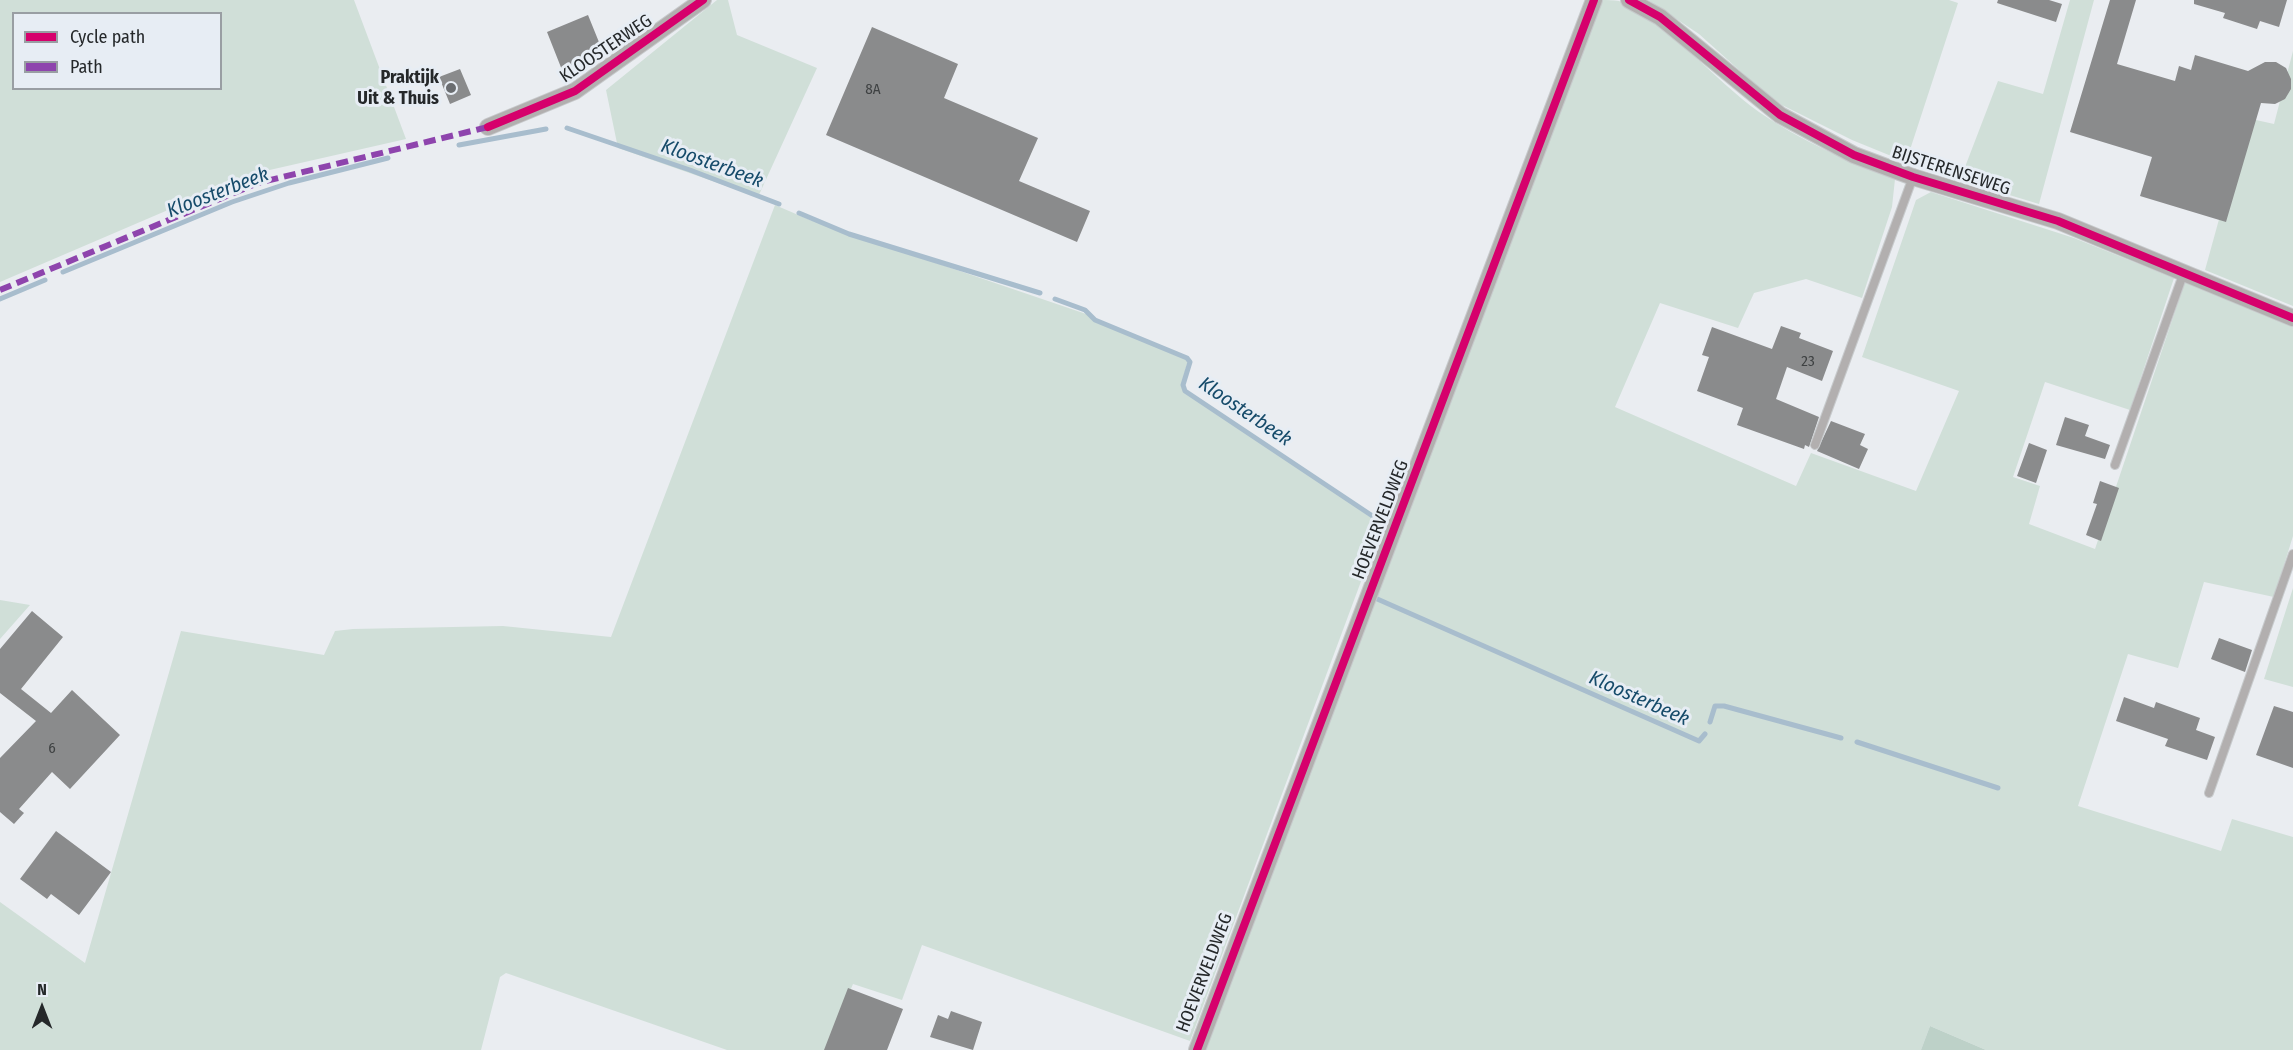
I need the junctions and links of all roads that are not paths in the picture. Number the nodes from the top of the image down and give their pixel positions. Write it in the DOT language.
graph roads {
  1 [pos="703,0"];
  2 [pos="1594,0"];
  3 [pos="1629,0"];
  4 [pos="488,128"];
  5 [pos="1913,177"];
  6 [pos="2184,271"];
  7 [pos="2293,318"];
  8 [pos="1815,445"];
  9 [pos="2115,465"];
  10 [pos="2293,554"];
  11 [pos="2209,793"];
  12 [pos="1197,1050"];
  1 -- 4 [label="street, KLOOSTERWEG"];
  2 -- 12 [label="street, HOEVERVELDWEG"];
  3 -- 5 [label="street, BIJSTERENSEWEG"];
  5 -- 6 [label="street, BIJSTERENSEWEG"];
  5 -- 8 [label="lane"];
  6 -- 7 [label="street, BIJSTERENSEWEG"];
  6 -- 9 [label="lane"];
  10 -- 11 [label="lane"];
}
